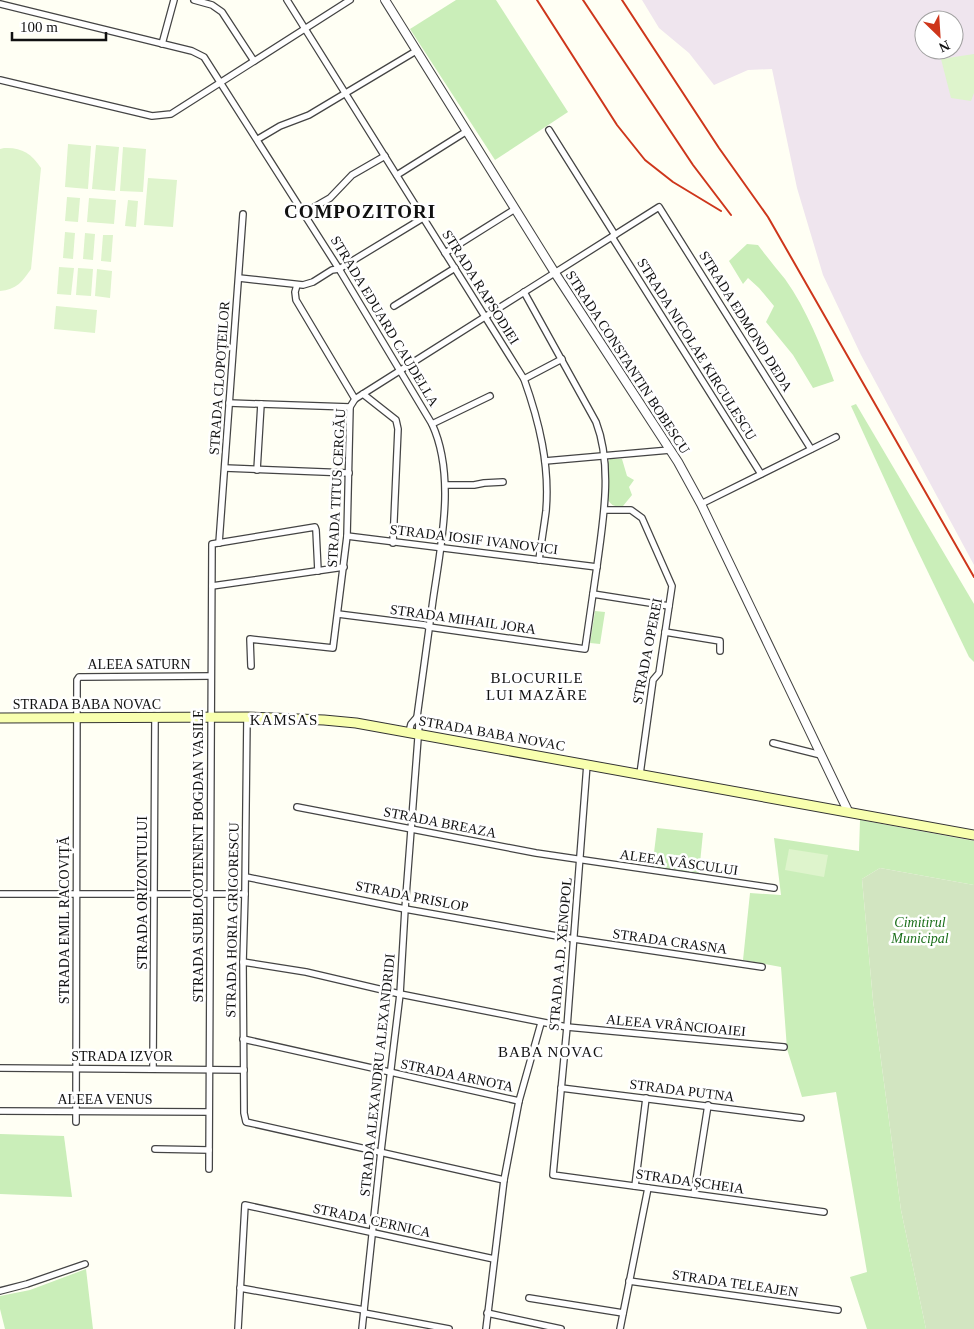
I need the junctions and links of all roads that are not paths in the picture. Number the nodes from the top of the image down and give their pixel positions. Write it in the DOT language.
graph roads {
  1 [pos="174,0"];
  2 [pos="194,0"];
  3 [pos="287,0"];
  4 [pos="350,0"];
  5 [pos="385,0"];
  6 [pos="2,3"];
  7 [pos="305,29"];
  8 [pos="162,44"];
  9 [pos="416,51"];
  10 [pos="254,61"];
  11 [pos="0,80"];
  12 [pos="221,82"];
  13 [pos="346,93"];
  14 [pos="549,130"];
  15 [pos="467,132"];
  16 [pos="258,140"];
  17 [pos="385,156"];
  18 [pos="397,176"];
  19 [pos="515,209"];
  20 [pos="304,213"];
  21 [pos="243,214"];
  22 [pos="424,218"];
  23 [pos="613,236"];
  24 [pos="445,253"];
  25 [pos="339,268"];
  26 [pos="454,268"];
  27 [pos="555,273"];
  28 [pos="238,278"];
  29 [pos="297,286"];
  30 [pos="524,292"];
  31 [pos="394,306"];
  32 [pos="485,317"];
  33 [pos="562,359"];
  34 [pos="401,370"];
  35 [pos="524,379"];
  36 [pos="363,394"];
  37 [pos="490,396"];
  38 [pos="355,399"];
  39 [pos="229,404"];
  40 [pos="261,404"];
  41 [pos="350,407"];
  42 [pos="432,424"];
  43 [pos="836,437"];
  44 [pos="812,449"];
  45 [pos="670,450"];
  46 [pos="604,456"];
  47 [pos="545,461"];
  48 [pos="225,468"];
  49 [pos="257,470"];
  50 [pos="349,473"];
  51 [pos="761,474"];
  52 [pos="502,482"];
  53 [pos="446,485"];
  54 [pos="701,504"];
  55 [pos="605,510"];
  56 [pos="347,536"];
  57 [pos="393,543"];
  58 [pos="216,544"];
  59 [pos="441,548"];
  60 [pos="540,560"];
  61 [pos="597,567"];
  62 [pos="344,568"];
  63 [pos="318,571"];
  64 [pos="212,586"];
  65 [pos="593,594"];
  66 [pos="669,606"];
  67 [pos="338,614"];
  68 [pos="429,627"];
  69 [pos="665,632"];
  70 [pos="720,651"];
  71 [pos="251,666"];
  72 [pos="211,676"];
  73 [pos="155,717"];
  74 [pos="210,717"];
  75 [pos="247,717"];
  76 [pos="416,717"];
  77 [pos="0,718"];
  78 [pos="77,718"];
  79 [pos="414,733"];
  80 [pos="773,743"];
  81 [pos="821,755"];
  82 [pos="587,764"];
  83 [pos="640,774"];
  84 [pos="296,806"];
  85 [pos="848,811"];
  86 [pos="411,829"];
  87 [pos="974,835"];
  88 [pos="580,860"];
  89 [pos="246,878"];
  90 [pos="774,888"];
  91 [pos="0,894"];
  92 [pos="76,894"];
  93 [pos="154,894"];
  94 [pos="210,894"];
  95 [pos="245,894"];
  96 [pos="405,909"];
  97 [pos="574,939"];
  98 [pos="243,962"];
  99 [pos="762,967"];
  100 [pos="400,994"];
  101 [pos="542,1023"];
  102 [pos="567,1027"];
  103 [pos="244,1039"];
  104 [pos="784,1047"];
  105 [pos="0,1068"];
  106 [pos="76,1069"];
  107 [pos="153,1069"];
  108 [pos="210,1069"];
  109 [pos="244,1070"];
  110 [pos="391,1073"];
  111 [pos="561,1088"];
  112 [pos="646,1098"];
  113 [pos="519,1101"];
  114 [pos="708,1105"];
  115 [pos="0,1111"];
  116 [pos="76,1111"];
  117 [pos="209,1112"];
  118 [pos="800,1118"];
  119 [pos="76,1122"];
  120 [pos="155,1149"];
  121 [pos="209,1150"];
  122 [pos="381,1152"];
  123 [pos="209,1169"];
  124 [pos="553,1175"];
  125 [pos="504,1180"];
  126 [pos="635,1186"];
  127 [pos="648,1188"];
  128 [pos="694,1194"];
  129 [pos="824,1212"];
  130 [pos="373,1233"];
  131 [pos="494,1259"];
  132 [pos="85,1264"];
  133 [pos="629,1281"];
  134 [pos="240,1288"];
  135 [pos="0,1291"];
  136 [pos="529,1298"];
  137 [pos="838,1310"];
  138 [pos="364,1311"];
  139 [pos="487,1313"];
  140 [pos="623,1313"];
  141 [pos="238,1329"];
  142 [pos="362,1329"];
  143 [pos="449,1329"];
  144 [pos="486,1329"];
  145 [pos="561,1329"];
  146 [pos="620,1329"];
  1 -- 8 [label="street"];
  2 -- 10 [label="street"];
  3 -- 7 [label="street, STRADA RAPSODIEI"];
  4 -- 7 [label="street"];
  5 -- 9 [label="street, STRADA CONSTANTIN BOBESCU"];
  6 -- 8 [label="street, STRADA EDUARD CAUDELLA"];
  7 -- 10 [label="street"];
  7 -- 13 [label="street, STRADA RAPSODIEI"];
  8 -- 12 [label="street, STRADA EDUARD CAUDELLA"];
  9 -- 13 [label="street"];
  9 -- 15 [label="street, STRADA CONSTANTIN BOBESCU"];
  10 -- 12 [label="street"];
  11 -- 12 [label="street"];
  12 -- 16 [label="street, STRADA EDUARD CAUDELLA"];
  13 -- 16 [label="street"];
  13 -- 17 [label="street, STRADA RAPSODIEI"];
  14 -- 23 [label="street, STRADA NICOLAE KIRCULESCU"];
  15 -- 18 [label="street"];
  15 -- 19 [label="street, STRADA CONSTANTIN BOBESCU"];
  16 -- 20 [label="street, STRADA EDUARD CAUDELLA"];
  17 -- 18 [label="street, STRADA RAPSODIEI"];
  17 -- 20 [label="street"];
  18 -- 22 [label="street, STRADA RAPSODIEI"];
  19 -- 24 [label="street"];
  19 -- 27 [label="street, STRADA CONSTANTIN BOBESCU"];
  20 -- 25 [label="street, STRADA EDUARD CAUDELLA"];
  21 -- 28 [label="street, STRADA CLOPOȚEILOR"];
  22 -- 24 [label="street, STRADA RAPSODIEI"];
  22 -- 25 [label="street"];
  23 -- 27 [label="street"];
  23 -- 44 [label="street, STRADA EDMOND DEDA"];
  23 -- 51 [label="street, STRADA NICOLAE KIRCULESCU"];
  24 -- 26 [label="street, STRADA RAPSODIEI"];
  25 -- 29 [label="street"];
  25 -- 34 [label="street, STRADA EDUARD CAUDELLA"];
  26 -- 31 [label="street"];
  26 -- 32 [label="street, STRADA RAPSODIEI"];
  27 -- 30 [label="street"];
  27 -- 45 [label="street, STRADA CONSTANTIN BOBESCU"];
  28 -- 29 [label="street"];
  28 -- 39 [label="street, STRADA CLOPOȚEILOR"];
  29 -- 38 [label="street, STRADA TITUS CERGĂU"];
  30 -- 32 [label="street"];
  30 -- 33 [label="street"];
  32 -- 34 [label="street"];
  32 -- 35 [label="street, STRADA RAPSODIEI"];
  33 -- 35 [label="street"];
  33 -- 46 [label="street"];
  34 -- 36 [label="street"];
  34 -- 42 [label="street, STRADA EDUARD CAUDELLA"];
  35 -- 47 [label="street, STRADA RAPSODIEI"];
  36 -- 38 [label="street"];
  36 -- 57 [label="street"];
  37 -- 42 [label="street"];
  38 -- 41 [label="street, STRADA TITUS CERGĂU"];
  39 -- 40 [label="street"];
  39 -- 48 [label="street, STRADA CLOPOȚEILOR"];
  40 -- 41 [label="street"];
  40 -- 49 [label="street"];
  41 -- 50 [label="street, STRADA TITUS CERGĂU"];
  42 -- 53 [label="street, STRADA EDUARD CAUDELLA"];
  43 -- 44 [label="street"];
  44 -- 51 [label="street"];
  45 -- 46 [label="street"];
  45 -- 54 [label="street, STRADA CONSTANTIN BOBESCU"];
  46 -- 47 [label="street"];
  46 -- 55 [label="street"];
  47 -- 60 [label="street, STRADA RAPSODIEI"];
  48 -- 49 [label="street"];
  48 -- 58 [label="street, STRADA CLOPOȚEILOR"];
  49 -- 50 [label="street"];
  50 -- 56 [label="street, STRADA TITUS CERGĂU"];
  51 -- 54 [label="street"];
  52 -- 53 [label="street"];
  53 -- 59 [label="street, STRADA EDUARD CAUDELLA"];
  54 -- 81 [label="street, STRADA CONSTANTIN BOBESCU"];
  55 -- 61 [label="street"];
  55 -- 66 [label="street, STRADA OPEREI"];
  56 -- 57 [label="street, STRADA IOSIF IVANOVICI"];
  56 -- 62 [label="street, STRADA TITUS CERGĂU"];
  57 -- 59 [label="street, STRADA IOSIF IVANOVICI"];
  58 -- 63 [label="street"];
  58 -- 64 [label="street, STRADA SUBLOCOTENENT BOGDAN VASILE"];
  59 -- 60 [label="street, STRADA IOSIF IVANOVICI"];
  59 -- 68 [label="street, STRADA EDUARD CAUDELLA"];
  60 -- 61 [label="street, STRADA IOSIF IVANOVICI"];
  61 -- 65 [label="street"];
  62 -- 63 [label="street"];
  62 -- 67 [label="street, STRADA TITUS CERGĂU"];
  63 -- 64 [label="street"];
  64 -- 72 [label="street, STRADA SUBLOCOTENENT BOGDAN VASILE"];
  65 -- 66 [label="street"];
  65 -- 68 [label="street, STRADA MIHAIL JORA"];
  66 -- 69 [label="street, STRADA OPEREI"];
  67 -- 68 [label="street, STRADA MIHAIL JORA"];
  67 -- 71 [label="street, STRADA TITUS CERGĂU"];
  68 -- 76 [label="street, STRADA EDUARD CAUDELLA"];
  69 -- 70 [label="street"];
  69 -- 83 [label="street, STRADA OPEREI"];
  72 -- 74 [label="street, STRADA SUBLOCOTENENT BOGDAN VASILE"];
  72 -- 78 [label="street, ALEEA SATURN"];
  73 -- 74 [label="main road, STRADA BABA NOVAC"];
  73 -- 78 [label="main road, STRADA BABA NOVAC"];
  73 -- 93 [label="street, STRADA ORIZONTULUI"];
  74 -- 75 [label="main road, STRADA BABA NOVAC"];
  74 -- 94 [label="street, STRADA SUBLOCOTENENT BOGDAN VASILE"];
  75 -- 79 [label="main road, STRADA BABA NOVAC"];
  75 -- 89 [label="street, STRADA HORIA GRIGORESCU"];
  76 -- 79 [label="street, STRADA EDUARD CAUDELLA"];
  76 -- 79 [label="street, STRADA EDUARD CAUDELLA"];
  77 -- 78 [label="main road, STRADA BABA NOVAC"];
  78 -- 92 [label="street, STRADA EMIL RACOVIȚĂ"];
  79 -- 82 [label="main road, STRADA BABA NOVAC"];
  79 -- 86 [label="street, STRADA ALEXANDRU ALEXANDRIDI"];
  80 -- 81 [label="street"];
  81 -- 85 [label="street, STRADA CONSTANTIN BOBESCU"];
  82 -- 83 [label="main road, STRADA BABA NOVAC"];
  82 -- 88 [label="street, STRADA A.D. XENOPOL"];
  83 -- 85 [label="main road, STRADA BABA NOVAC"];
  84 -- 86 [label="street, STRADA BREAZA"];
  85 -- 87 [label="main road, STRADA BABA NOVAC"];
  86 -- 88 [label="street, STRADA BREAZA"];
  86 -- 96 [label="street, STRADA ALEXANDRU ALEXANDRIDI"];
  88 -- 90 [label="street, ALEEA VÂSCULUI"];
  88 -- 97 [label="street, STRADA A.D. XENOPOL"];
  89 -- 95 [label="street, STRADA HORIA GRIGORESCU"];
  89 -- 96 [label="street, STRADA PRISLOP"];
  91 -- 92 [label="street"];
  92 -- 93 [label="street"];
  92 -- 106 [label="street, STRADA EMIL RACOVIȚĂ"];
  93 -- 94 [label="street"];
  93 -- 107 [label="street, STRADA ORIZONTULUI"];
  94 -- 95 [label="street"];
  94 -- 108 [label="street, STRADA SUBLOCOTENENT BOGDAN VASILE"];
  95 -- 98 [label="street, STRADA HORIA GRIGORESCU"];
  96 -- 97 [label="street, STRADA PRISLOP"];
  96 -- 100 [label="street, STRADA ALEXANDRU ALEXANDRIDI"];
  97 -- 99 [label="street, STRADA CRASNA"];
  97 -- 102 [label="street, STRADA A.D. XENOPOL"];
  98 -- 100 [label="street, ALEEA VRÂNCIOAIEI"];
  98 -- 103 [label="street, STRADA HORIA GRIGORESCU"];
  100 -- 101 [label="street, ALEEA VRÂNCIOAIEI"];
  100 -- 110 [label="street, STRADA ALEXANDRU ALEXANDRIDI"];
  101 -- 102 [label="street, ALEEA VRÂNCIOAIEI"];
  101 -- 113 [label="street"];
  102 -- 104 [label="street, ALEEA VRÂNCIOAIEI"];
  102 -- 111 [label="street, STRADA A.D. XENOPOL"];
  103 -- 109 [label="street, STRADA HORIA GRIGORESCU"];
  103 -- 110 [label="street, STRADA ARNOTA"];
  105 -- 106 [label="street, STRADA IZVOR"];
  106 -- 107 [label="street, STRADA IZVOR"];
  106 -- 116 [label="street, STRADA EMIL RACOVIȚĂ"];
  107 -- 108 [label="street, STRADA IZVOR"];
  108 -- 109 [label="street, STRADA IZVOR"];
  108 -- 117 [label="street, STRADA SUBLOCOTENENT BOGDAN VASILE"];
  109 -- 122 [label="street, STRADA HORIA GRIGORESCU"];
  110 -- 113 [label="street, STRADA ARNOTA"];
  110 -- 122 [label="street, STRADA ALEXANDRU ALEXANDRIDI"];
  111 -- 112 [label="street, STRADA PUTNA"];
  111 -- 124 [label="street, STRADA A.D. XENOPOL"];
  112 -- 114 [label="street, STRADA PUTNA"];
  112 -- 126 [label="street"];
  113 -- 125 [label="street"];
  114 -- 118 [label="street, STRADA PUTNA"];
  114 -- 128 [label="street"];
  115 -- 116 [label="street, ALEEA VENUS"];
  116 -- 117 [label="street, ALEEA VENUS"];
  116 -- 119 [label="street, STRADA EMIL RACOVIȚĂ"];
  117 -- 121 [label="street, STRADA SUBLOCOTENENT BOGDAN VASILE"];
  120 -- 121 [label="street"];
  121 -- 123 [label="street, STRADA SUBLOCOTENENT BOGDAN VASILE"];
  122 -- 125 [label="street"];
  122 -- 130 [label="street, STRADA ALEXANDRU ALEXANDRIDI"];
  124 -- 126 [label="street, STRADA ȘCHEIA"];
  125 -- 131 [label="street"];
  126 -- 127 [label="street, STRADA ȘCHEIA"];
  127 -- 128 [label="street, STRADA ȘCHEIA"];
  127 -- 133 [label="street"];
  128 -- 129 [label="street, STRADA ȘCHEIA"];
  130 -- 131 [label="street, STRADA CERNICA"];
  130 -- 134 [label="street, STRADA CERNICA"];
  130 -- 138 [label="street, STRADA ALEXANDRU ALEXANDRIDI"];
  131 -- 139 [label="street"];
  132 -- 135 [label="street"];
  133 -- 137 [label="street, STRADA TELEAJEN"];
  133 -- 140 [label="street"];
  134 -- 138 [label="street"];
  134 -- 141 [label="street"];
  136 -- 140 [label="street"];
  138 -- 142 [label="street, STRADA ALEXANDRU ALEXANDRIDI"];
  138 -- 143 [label="street"];
  139 -- 144 [label="street"];
  139 -- 145 [label="street"];
  140 -- 146 [label="street"];
}
